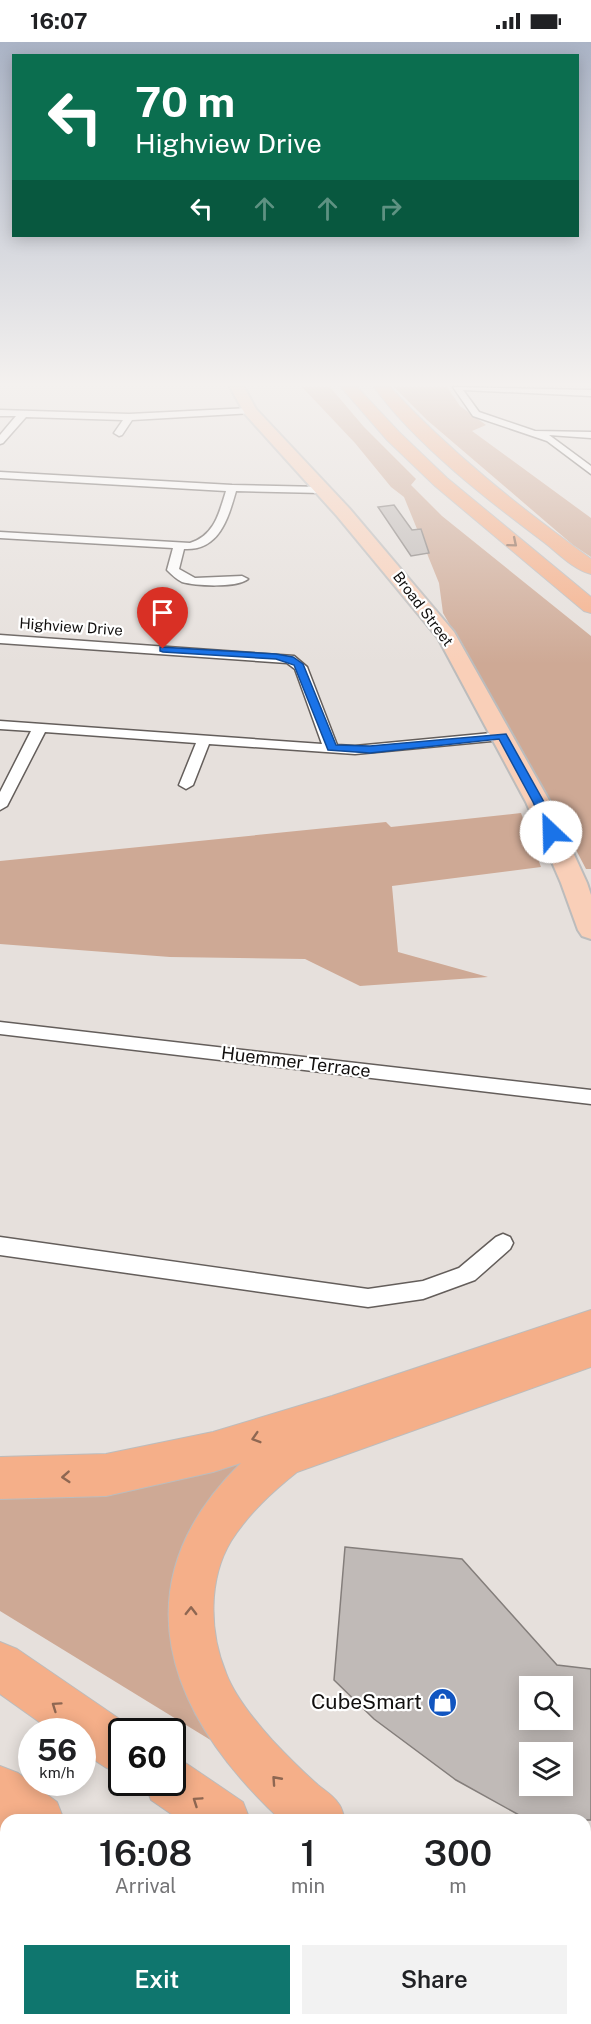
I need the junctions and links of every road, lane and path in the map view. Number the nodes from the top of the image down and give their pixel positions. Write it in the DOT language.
graph roads {
  1 [pos="80,479"];
  2 [pos="312,479"];
  3 [pos="438,479"];
  4 [pos="477,479"];
  5 [pos="232,488"];
  6 [pos="322,490"];
  7 [pos="0,535"];
  8 [pos="179,547"];
  9 [pos="591,568"];
  10 [pos="242,579"];
  11 [pos="591,607"];
  12 [pos="0,639"];
  13 [pos="0,725"];
  14 [pos="40,728"];
  15 [pos="502,736"];
  16 [pos="204,739"];
  17 [pos="332,748"];
  18 [pos="186,785"];
  19 [pos="0,806"];
  20 [pos="591,930"];
  21 [pos="0,1028"];
  22 [pos="591,1097"];
  23 [pos="503,1243"];
  24 [pos="0,1246"];
  25 [pos="591,1327"];
  26 [pos="591,1350"];
  27 [pos="0,1478"];
  28 [pos="0,1666"];
  29 [pos="108,1740"];
  30 [pos="0,1791"];
  31 [pos="186,1794"];
  32 [pos="31,1814"];
  33 [pos="216,1814"];
  34 [pos="313,1814"];
  1 -- 5 [label="street"];
  2 -- 6 [label="main road, Broad Street"];
  3 -- 11 [label="highway, one-way"];
  4 -- 9 [label="highway"];
  5 -- 6 [label="street"];
  5 -- 8 [label="street"];
  6 -- 15 [label="main road, Broad Street"];
  7 -- 8 [label="street"];
  8 -- 10 [label="street"];
  12 -- 17 [label="street, Highview Drive"];
  13 -- 14 [label="street"];
  14 -- 16 [label="street"];
  14 -- 19 [label="street"];
  15 -- 17 [label="street"];
  15 -- 20 [label="main road, Broad Street"];
  16 -- 17 [label="street"];
  16 -- 18 [label="street"];
  21 -- 22 [label="street, Huemmer Terrace"];
  23 -- 24 [label="street"];
  25 -- 27 [label="highway, one-way"];
  34 -- 26 [label="highway, one-way"];
  29 -- 28 [label="highway, one-way"];
  30 -- 32 [label="highway"];
  33 -- 31 [label="highway, one-way"];
}
